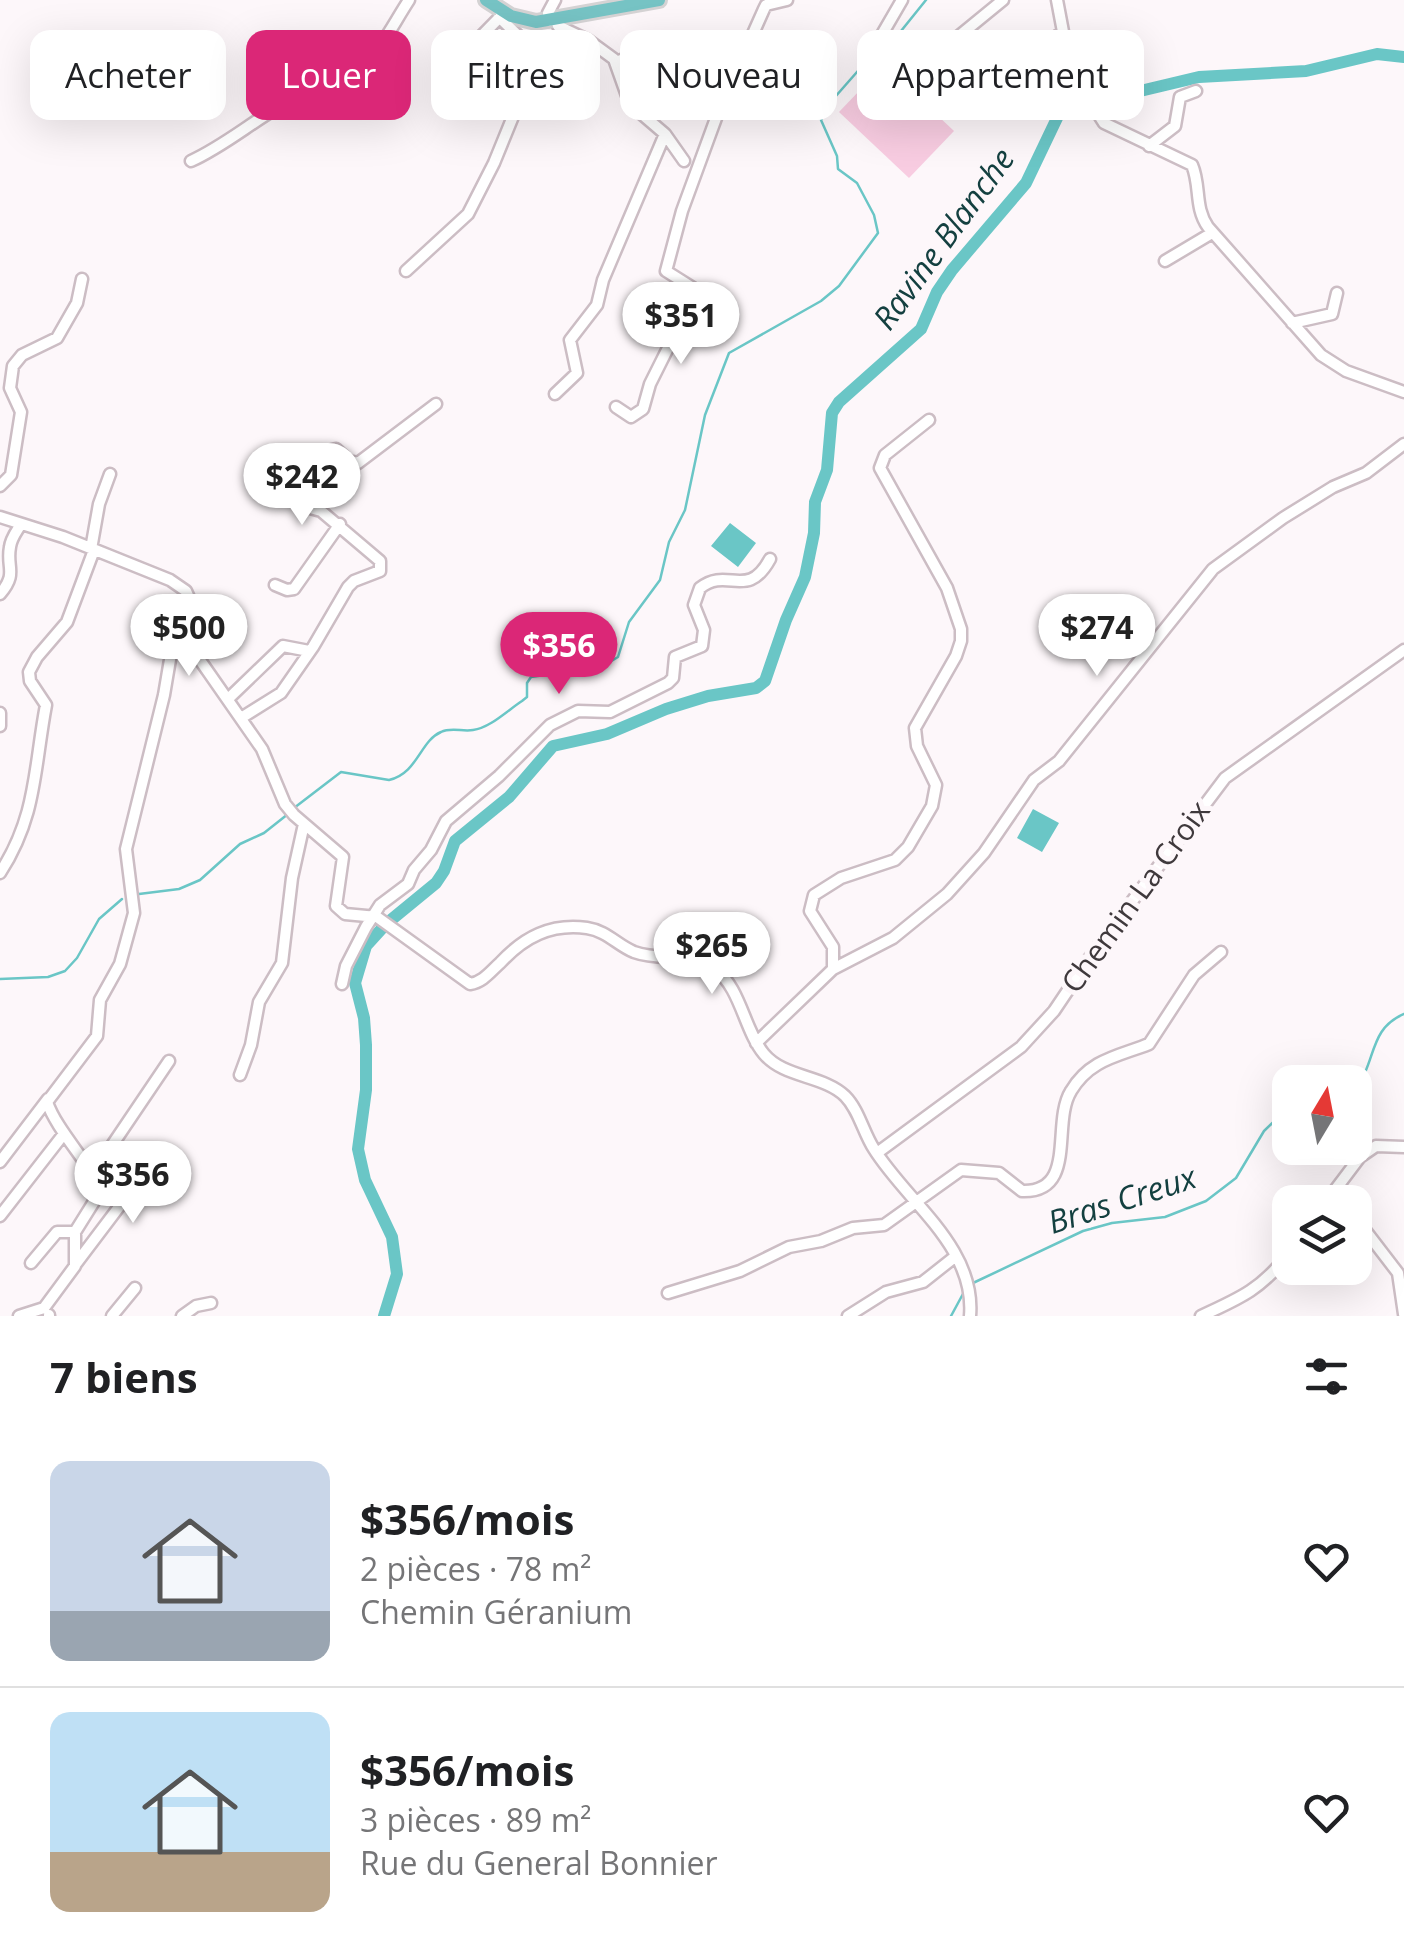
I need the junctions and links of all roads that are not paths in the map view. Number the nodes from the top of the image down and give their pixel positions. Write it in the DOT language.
graph roads {
  1 [pos="410,0"];
  2 [pos="486,0"];
  3 [pos="555,0"];
  4 [pos="660,0"];
  5 [pos="786,0"];
  6 [pos="902,0"];
  7 [pos="1004,0"];
  8 [pos="1057,0"];
  9 [pos="500,14"];
  10 [pos="553,20"];
  11 [pos="485,30"];
  12 [pos="1062,30"];
  13 [pos="620,60"];
  14 [pos="616,62"];
  15 [pos="1196,91"];
  16 [pos="1102,120"];
  17 [pos="666,134"];
  18 [pos="1149,146"];
  19 [pos="191,161"];
  20 [pos="684,161"];
  21 [pos="1212,234"];
  22 [pos="1165,260"];
  23 [pos="406,270"];
  24 [pos="82,279"];
  25 [pos="1338,293"];
  26 [pos="1292,322"];
  27 [pos="1404,392"];
  28 [pos="555,394"];
  29 [pos="436,404"];
  30 [pos="616,407"];
  31 [pos="930,420"];
  32 [pos="1404,444"];
  33 [pos="110,474"];
  34 [pos="0,486"];
  35 [pos="0,517"];
  36 [pos="21,524"];
  37 [pos="340,524"];
  38 [pos="93,549"];
  39 [pos="770,559"];
  40 [pos="275,585"];
  41 [pos="0,594"];
  42 [pos="183,627"];
  43 [pos="1404,650"];
  44 [pos="310,651"];
  45 [pos="228,699"];
  46 [pos="0,713"];
  47 [pos="240,718"];
  48 [pos="0,726"];
  49 [pos="304,824"];
  50 [pos="0,873"];
  51 [pos="378,918"];
  52 [pos="1221,952"];
  53 [pos="833,968"];
  54 [pos="342,984"];
  55 [pos="756,1043"];
  56 [pos="169,1061"];
  57 [pos="240,1075"];
  58 [pos="48,1098"];
  59 [pos="64,1135"];
  60 [pos="1401,1147"];
  61 [pos="876,1154"];
  62 [pos="156,1158"];
  63 [pos="0,1162"];
  64 [pos="92,1174"];
  65 [pos="1339,1185"];
  66 [pos="915,1202"];
  67 [pos="0,1216"];
  68 [pos="75,1232"];
  69 [pos="1372,1240"];
  70 [pos="956,1256"];
  71 [pos="30,1263"];
  72 [pos="75,1266"];
  73 [pos="1272,1272"];
  74 [pos="135,1288"];
  75 [pos="668,1293"];
  76 [pos="211,1303"];
  77 [pos="48,1314"];
  78 [pos="1404,1314"];
  79 [pos="19,1316"];
  80 [pos="112,1316"];
  81 [pos="182,1316"];
  82 [pos="848,1316"];
  83 [pos="970,1316"];
  84 [pos="1201,1316"];
  1 -- 19 [label="street"];
  2 -- 9 [label="main road"];
  3 -- 10 [label="street"];
  4 -- 10 [label="main road"];
  5 -- 30 [label="street"];
  6 -- 7 [label="street"];
  8 -- 12 [label="street"];
  9 -- 10 [label="main road"];
  9 -- 11 [label="street"];
  9 -- 23 [label="street"];
  10 -- 14 [label="street"];
  13 -- 14 [label="street"];
  14 -- 17 [label="street"];
  15 -- 18 [label="street"];
  16 -- 18 [label="street"];
  17 -- 20 [label="street"];
  17 -- 28 [label="street"];
  18 -- 21 [label="street"];
  21 -- 22 [label="street"];
  21 -- 26 [label="street"];
  24 -- 34 [label="street"];
  25 -- 26 [label="street"];
  26 -- 27 [label="street"];
  29 -- 37 [label="street"];
  31 -- 53 [label="street"];
  32 -- 53 [label="street"];
  33 -- 38 [label="street"];
  35 -- 36 [label="street"];
  36 -- 38 [label="street"];
  36 -- 41 [label="street"];
  37 -- 40 [label="street"];
  37 -- 44 [label="street"];
  38 -- 42 [label="street"];
  38 -- 50 [label="street"];
  39 -- 51 [label="street"];
  42 -- 45 [label="street"];
  42 -- 58 [label="street"];
  43 -- 61 [label="street, Chemin La Croix"];
  44 -- 45 [label="street"];
  44 -- 47 [label="street"];
  45 -- 47 [label="street"];
  46 -- 48 [label="street"];
  47 -- 49 [label="street"];
  49 -- 51 [label="street"];
  49 -- 57 [label="street"];
  51 -- 54 [label="street"];
  51 -- 55 [label="street"];
  52 -- 66 [label="street"];
  53 -- 55 [label="street"];
  55 -- 61 [label="street"];
  56 -- 64 [label="street"];
  58 -- 59 [label="street"];
  58 -- 63 [label="street"];
  59 -- 64 [label="street"];
  59 -- 67 [label="street"];
  60 -- 65 [label="street"];
  61 -- 66 [label="street"];
  62 -- 72 [label="street"];
  64 -- 68 [label="street"];
  66 -- 70 [label="street"];
  66 -- 75 [label="street"];
  68 -- 71 [label="street"];
  68 -- 72 [label="street"];
  69 -- 78 [label="street"];
  70 -- 82 [label="street"];
  70 -- 83 [label="street"];
  72 -- 77 [label="street"];
  73 -- 84 [label="street"];
  74 -- 80 [label="street"];
  76 -- 81 [label="street"];
  77 -- 79 [label="street"];
}
